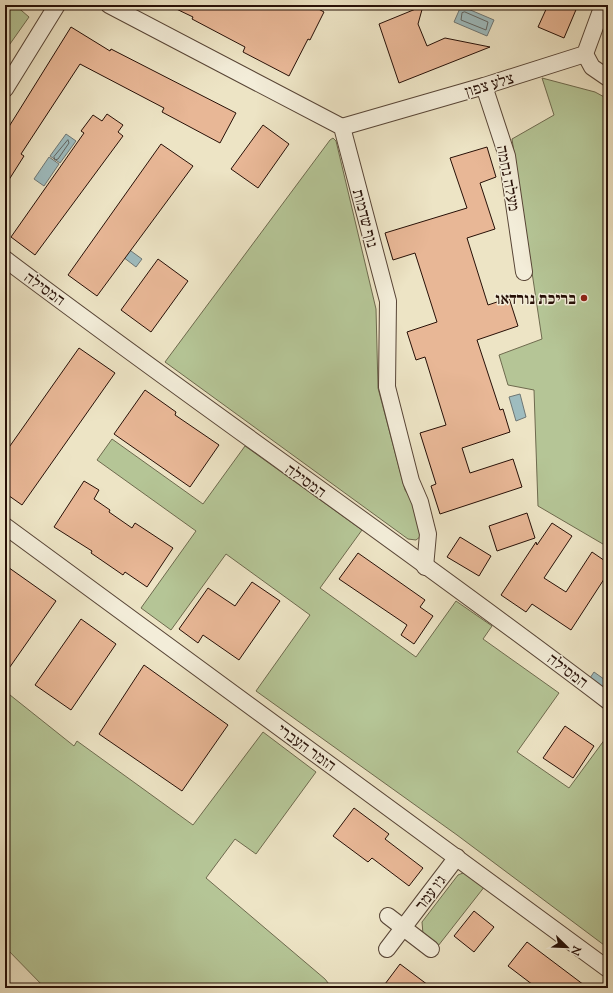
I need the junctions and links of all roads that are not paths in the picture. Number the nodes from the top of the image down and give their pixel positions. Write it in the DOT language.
graph roads {
  1 [pos="58,5"];
  2 [pos="109,5"];
  3 [pos="603,5"];
  4 [pos="585,54"];
  5 [pos="608,78"];
  6 [pos="484,86"];
  7 [pos="5,89"];
  8 [pos="342,127"];
  9 [pos="5,258"];
  10 [pos="524,272"];
  11 [pos="5,526"];
  12 [pos="425,567"];
  13 [pos="608,701"];
  14 [pos="457,857"];
  15 [pos="388,916"];
  16 [pos="403,928"];
  17 [pos="431,949"];
  18 [pos="387,950"];
  19 [pos="608,969"];
  1 -- 7 [label="street"];
  2 -- 8 [label="street"];
  3 -- 4 [label="street"];
  4 -- 5 [label="street"];
  4 -- 6 [label="street, צלע צפון"];
  6 -- 8 [label="street, צלע צפון"];
  6 -- 10 [label="street, מעלה נחמה"];
  8 -- 12 [label="street, נוף שדמות"];
  9 -- 12 [label="street, המסילה"];
  11 -- 14 [label="street, הזמר העברי"];
  12 -- 13 [label="street, המסילה"];
  14 -- 16 [label="street, ג׳ו עמר"];
  14 -- 19 [label="street, הזמר העברי"];
  15 -- 16 [label="street"];
  16 -- 17 [label="street"];
  16 -- 18 [label="street, ג׳ו עמר"];
}
